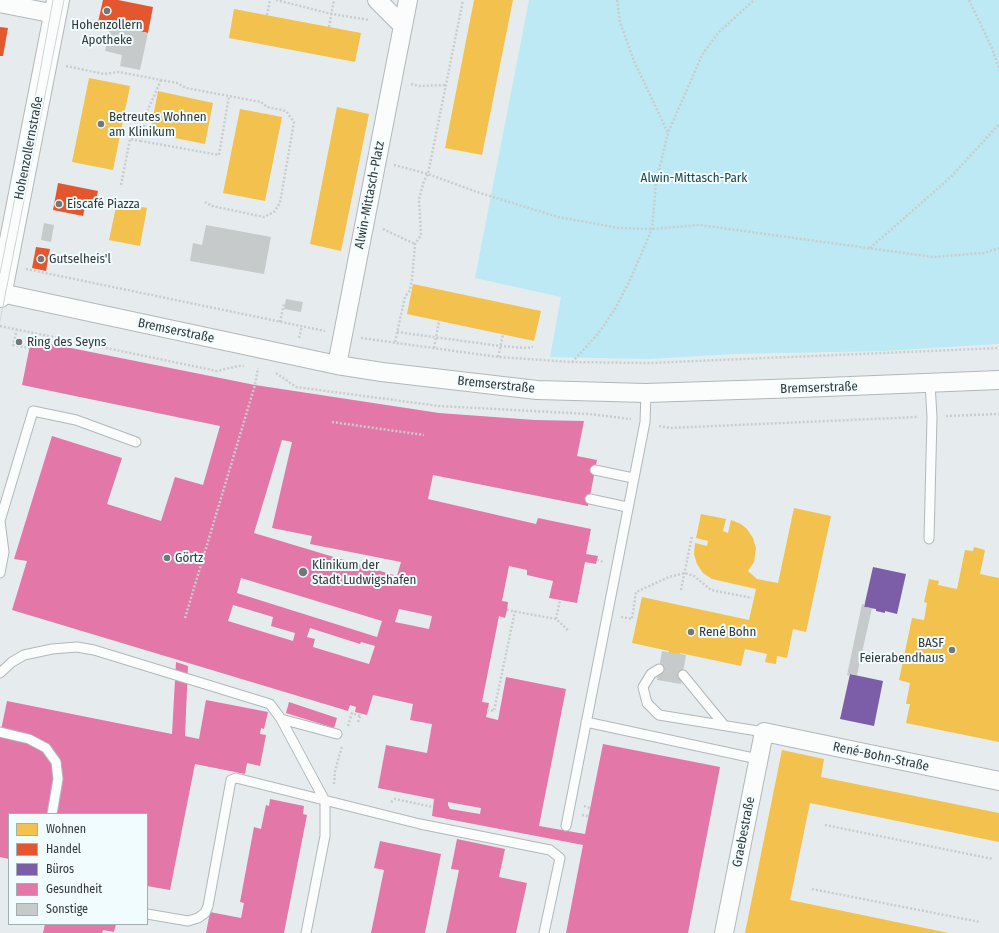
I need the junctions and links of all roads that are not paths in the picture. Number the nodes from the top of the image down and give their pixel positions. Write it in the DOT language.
graph roads {
  1 [pos="377,0"];
  2 [pos="408,0"];
  3 [pos="0,3"];
  4 [pos="57,7"];
  5 [pos="403,26"];
  6 [pos="0,295"];
  7 [pos="337,365"];
  8 [pos="999,380"];
  9 [pos="930,383"];
  10 [pos="646,393"];
  11 [pos="136,442"];
  12 [pos="595,470"];
  13 [pos="633,478"];
  14 [pos="590,499"];
  15 [pos="628,507"];
  16 [pos="929,540"];
  17 [pos="0,573"];
  18 [pos="659,669"];
  19 [pos="0,673"];
  20 [pos="683,674"];
  21 [pos="281,719"];
  22 [pos="586,722"];
  23 [pos="724,725"];
  24 [pos="0,732"];
  25 [pos="764,732"];
  26 [pos="337,734"];
  27 [pos="758,759"];
  28 [pos="999,781"];
  29 [pos="325,801"];
  30 [pos="52,813"];
  31 [pos="566,826"];
  32 [pos="148,914"];
  33 [pos="306,933"];
  34 [pos="544,933"];
  35 [pos="724,933"];
  1 -- 5 [label="street"];
  2 -- 5 [label="street, Alwin-Mittasch-Platz"];
  3 -- 4 [label="street"];
  4 -- 6 [label="street, Hohenzollernstraße"];
  5 -- 7 [label="street, Alwin-Mittasch-Platz"];
  6 -- 7 [label="street, Bremserstraße"];
  7 -- 10 [label="street, Bremserstraße"];
  8 -- 9 [label="street, Bremserstraße"];
  9 -- 10 [label="street, Bremserstraße"];
  9 -- 16 [label="lane"];
  10 -- 13 [label="lane"];
  11 -- 17 [label="lane"];
  12 -- 13 [label="lane"];
  13 -- 15 [label="lane"];
  14 -- 15 [label="lane"];
  15 -- 22 [label="lane"];
  18 -- 23 [label="lane"];
  19 -- 21 [label="lane"];
  20 -- 23 [label="lane"];
  21 -- 26 [label="lane"];
  21 -- 29 [label="lane"];
  22 -- 27 [label="lane"];
  22 -- 31 [label="lane"];
  23 -- 25 [label="lane"];
  24 -- 30 [label="lane"];
  25 -- 27 [label="street, Graebestraße"];
  25 -- 28 [label="street, René-Bohn-Straße"];
  27 -- 35 [label="street, Graebestraße"];
  29 -- 32 [label="lane"];
  29 -- 33 [label="lane"];
  29 -- 34 [label="lane"];
}
